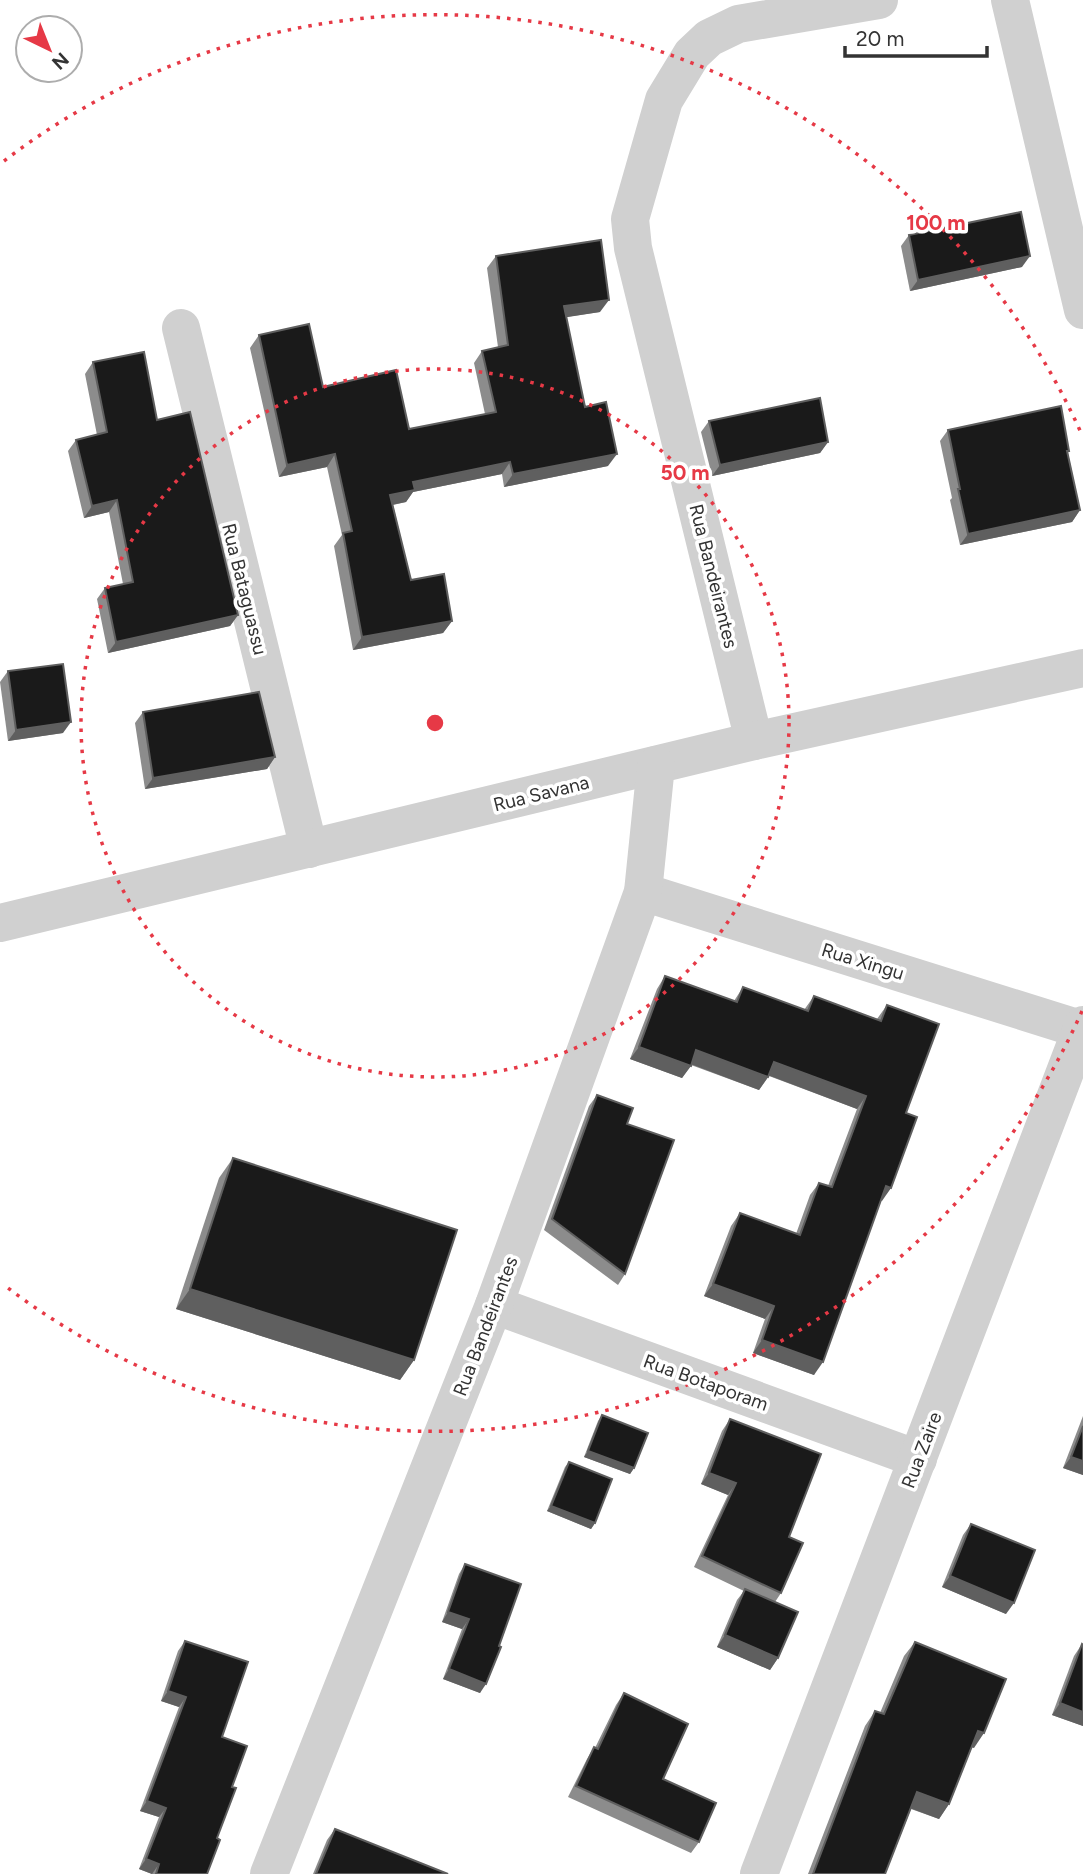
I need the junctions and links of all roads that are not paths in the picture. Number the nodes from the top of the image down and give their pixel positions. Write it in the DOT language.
graph roads {
  1 [pos="879,0"];
  2 [pos="1010,0"];
  3 [pos="1083,310"];
  4 [pos="181,328"];
  5 [pos="1083,668"];
  6 [pos="754,741"];
  7 [pos="656,765"];
  8 [pos="309,849"];
  9 [pos="643,892"];
  10 [pos="0,923"];
  11 [pos="1082,1028"];
  12 [pos="494,1305"];
  13 [pos="918,1459"];
  14 [pos="269,1874"];
  15 [pos="759,1874"];
  1 -- 6 [label="street, Rua Bandeirantes"];
  2 -- 3 [label="street"];
  4 -- 8 [label="street, Rua Bataguassu"];
  5 -- 6 [label="street, Rua Savana"];
  6 -- 7 [label="street, Rua Savana"];
  7 -- 8 [label="street, Rua Savana"];
  7 -- 9 [label="street, Rua Bandeirantes"];
  8 -- 10 [label="street, Rua Savana"];
  9 -- 11 [label="street, Rua Xingu"];
  9 -- 12 [label="street, Rua Bandeirantes"];
  11 -- 13 [label="street, Rua Zaire"];
  12 -- 13 [label="street, Rua Botaporam"];
  12 -- 14 [label="street, Rua Bandeirantes"];
  13 -- 15 [label="street, Rua Zaire"];
}
